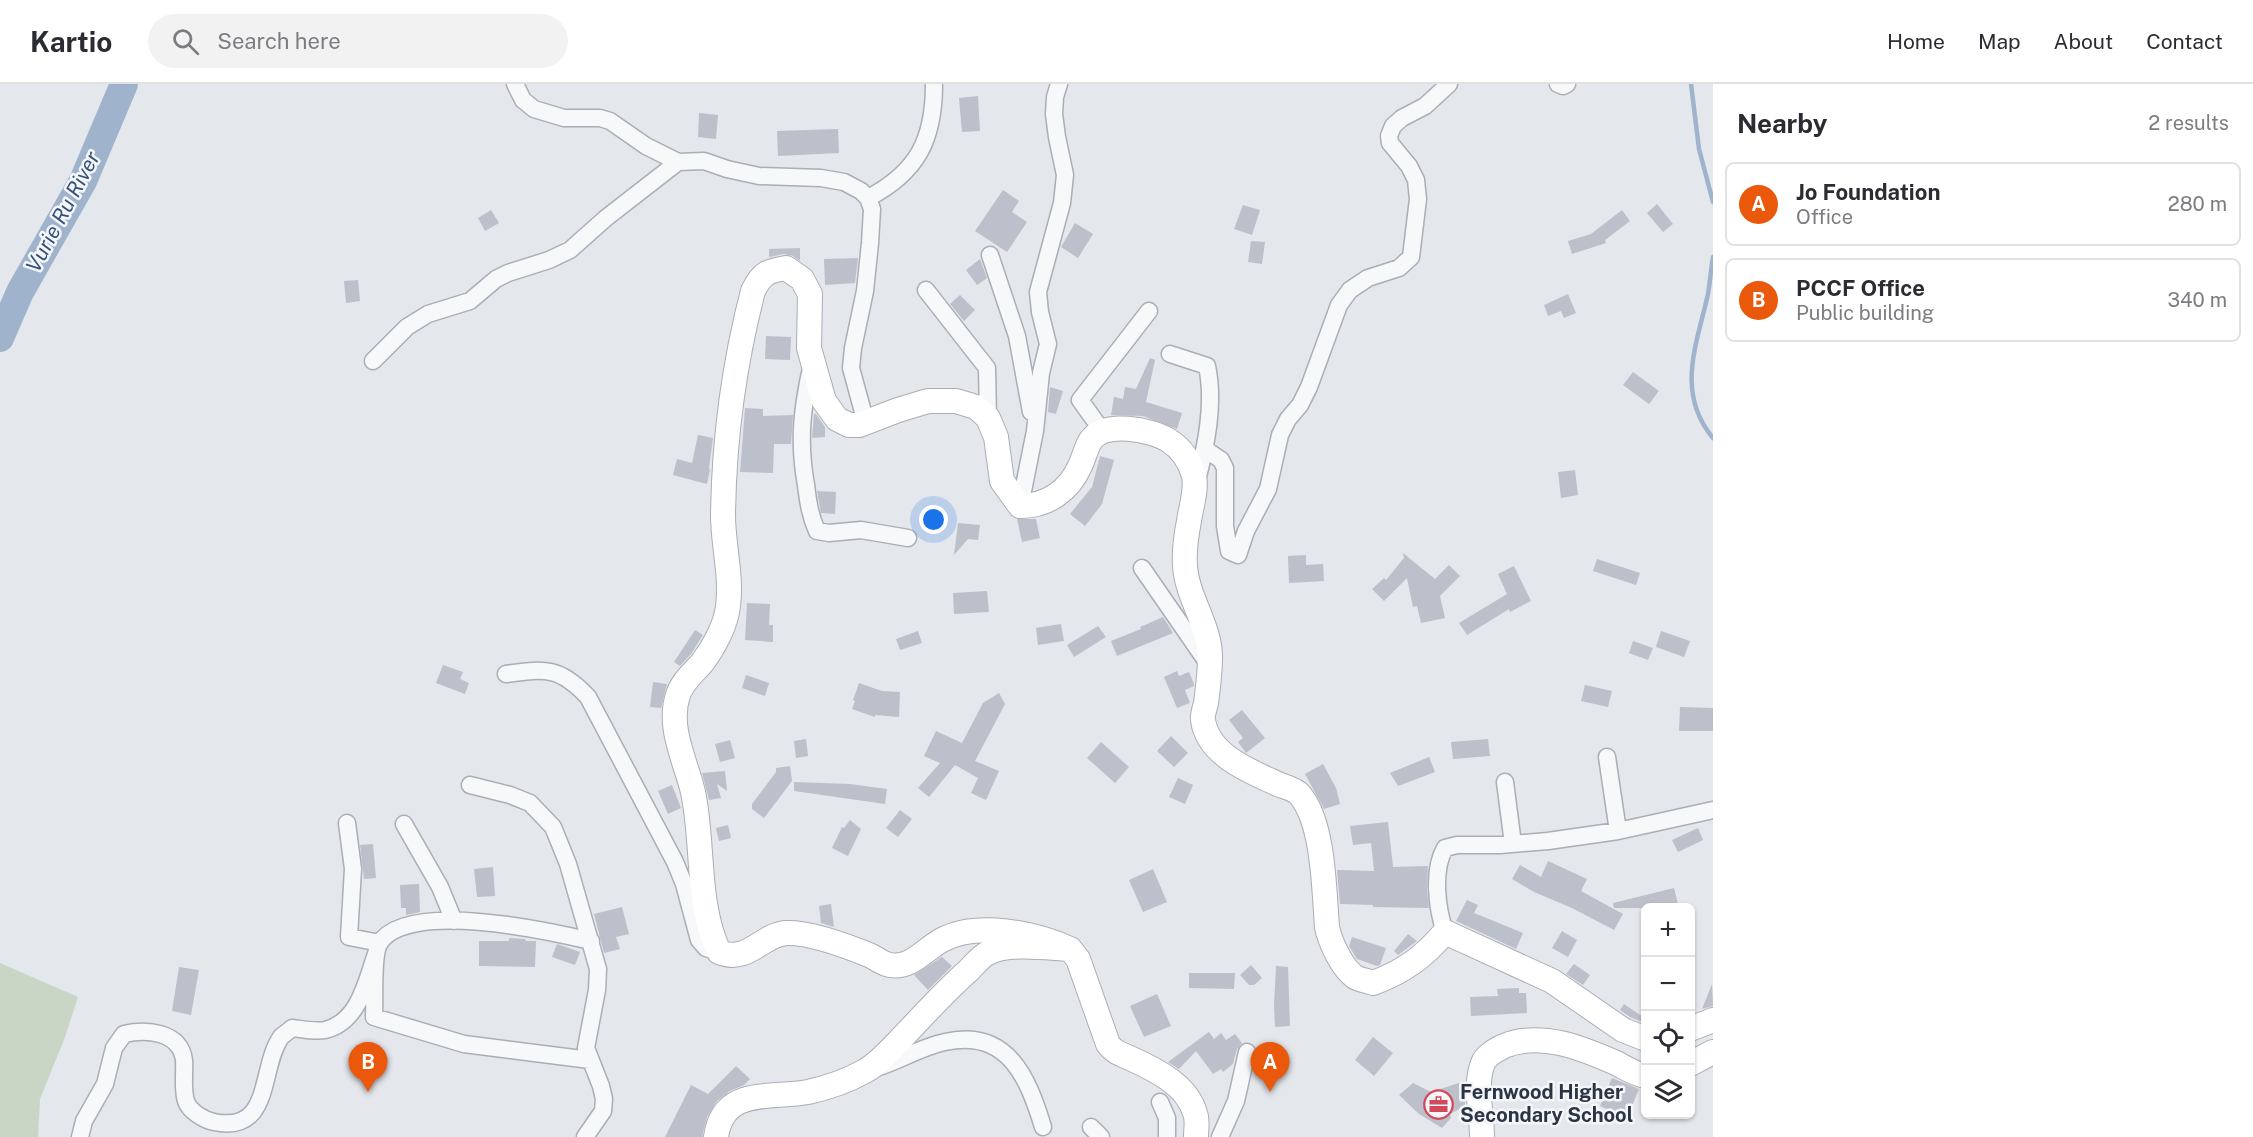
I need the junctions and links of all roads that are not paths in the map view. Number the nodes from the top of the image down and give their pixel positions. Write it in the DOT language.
graph roads {
  1 [pos="515,84"];
  2 [pos="934,84"];
  3 [pos="1059,84"];
  4 [pos="1449,84"];
  5 [pos="1558,84"];
  6 [pos="1567,84"];
  7 [pos="678,162"];
  8 [pos="868,198"];
  9 [pos="990,255"];
  10 [pos="926,290"];
  11 [pos="1149,311"];
  12 [pos="1170,354"];
  13 [pos="812,360"];
  14 [pos="373,361"];
  15 [pos="988,418"];
  16 [pos="866,423"];
  17 [pos="1035,430"];
  18 [pos="1103,432"];
  19 [pos="1205,449"];
  20 [pos="1194,494"];
  21 [pos="1020,506"];
  22 [pos="908,538"];
  23 [pos="1142,568"];
  24 [pos="1210,665"];
  25 [pos="506,674"];
  26 [pos="1606,757"];
  27 [pos="1505,782"];
  28 [pos="470,785"];
  29 [pos="1713,810"];
  30 [pos="346,823"];
  31 [pos="404,824"];
  32 [pos="1618,831"];
  33 [pos="1512,844"];
  34 [pos="454,921"];
  35 [pos="1445,932"];
  36 [pos="591,941"];
  37 [pos="378,948"];
  38 [pos="1070,949"];
  39 [pos="719,952"];
  40 [pos="1713,1020"];
  41 [pos="1695,1027"];
  42 [pos="1641,1037"];
  43 [pos="1247,1052"];
  44 [pos="1713,1052"];
  45 [pos="590,1060"];
  46 [pos="1695,1061"];
  47 [pos="866,1071"];
  48 [pos="1641,1075"];
  49 [pos="1160,1102"];
  50 [pos="1043,1127"];
  51 [pos="80,1137"];
  52 [pos="585,1137"];
  53 [pos="717,1137"];
  54 [pos="1167,1137"];
  55 [pos="1196,1137"];
  56 [pos="1220,1137"];
  57 [pos="1482,1137"];
  1 -- 7 [label="street"];
  2 -- 8 [label="street"];
  3 -- 17 [label="street"];
  4 -- 19 [label="street"];
  5 -- 6 [label="street"];
  7 -- 8 [label="street"];
  7 -- 14 [label="street"];
  8 -- 16 [label="street"];
  9 -- 17 [label="street"];
  10 -- 15 [label="street"];
  11 -- 18 [label="street"];
  12 -- 19 [label="street"];
  13 -- 16 [label="street"];
  13 -- 22 [label="street"];
  13 -- 39 [label="street"];
  15 -- 16 [label="street"];
  15 -- 21 [label="street"];
  17 -- 21 [label="street"];
  18 -- 20 [label="street"];
  18 -- 21 [label="street"];
  19 -- 20 [label="street"];
  20 -- 24 [label="street"];
  23 -- 24 [label="street"];
  24 -- 35 [label="street"];
  25 -- 39 [label="street"];
  26 -- 32 [label="street"];
  27 -- 33 [label="street"];
  28 -- 36 [label="street"];
  29 -- 32 [label="street"];
  30 -- 37 [label="street"];
  31 -- 34 [label="street"];
  32 -- 33 [label="street"];
  33 -- 35 [label="street"];
  34 -- 36 [label="street"];
  34 -- 37 [label="street"];
  35 -- 42 [label="street"];
  36 -- 45 [label="street"];
  37 -- 45 [label="street"];
  37 -- 51 [label="street"];
  38 -- 39 [label="street"];
  38 -- 47 [label="street"];
  38 -- 55 [label="street"];
  40 -- 41 [label="street"];
  43 -- 56 [label="street"];
  44 -- 46 [label="street"];
  45 -- 52 [label="street"];
  47 -- 50 [label="street"];
  47 -- 53 [label="street"];
  48 -- 57 [label="street"];
  49 -- 54 [label="street"];
}
